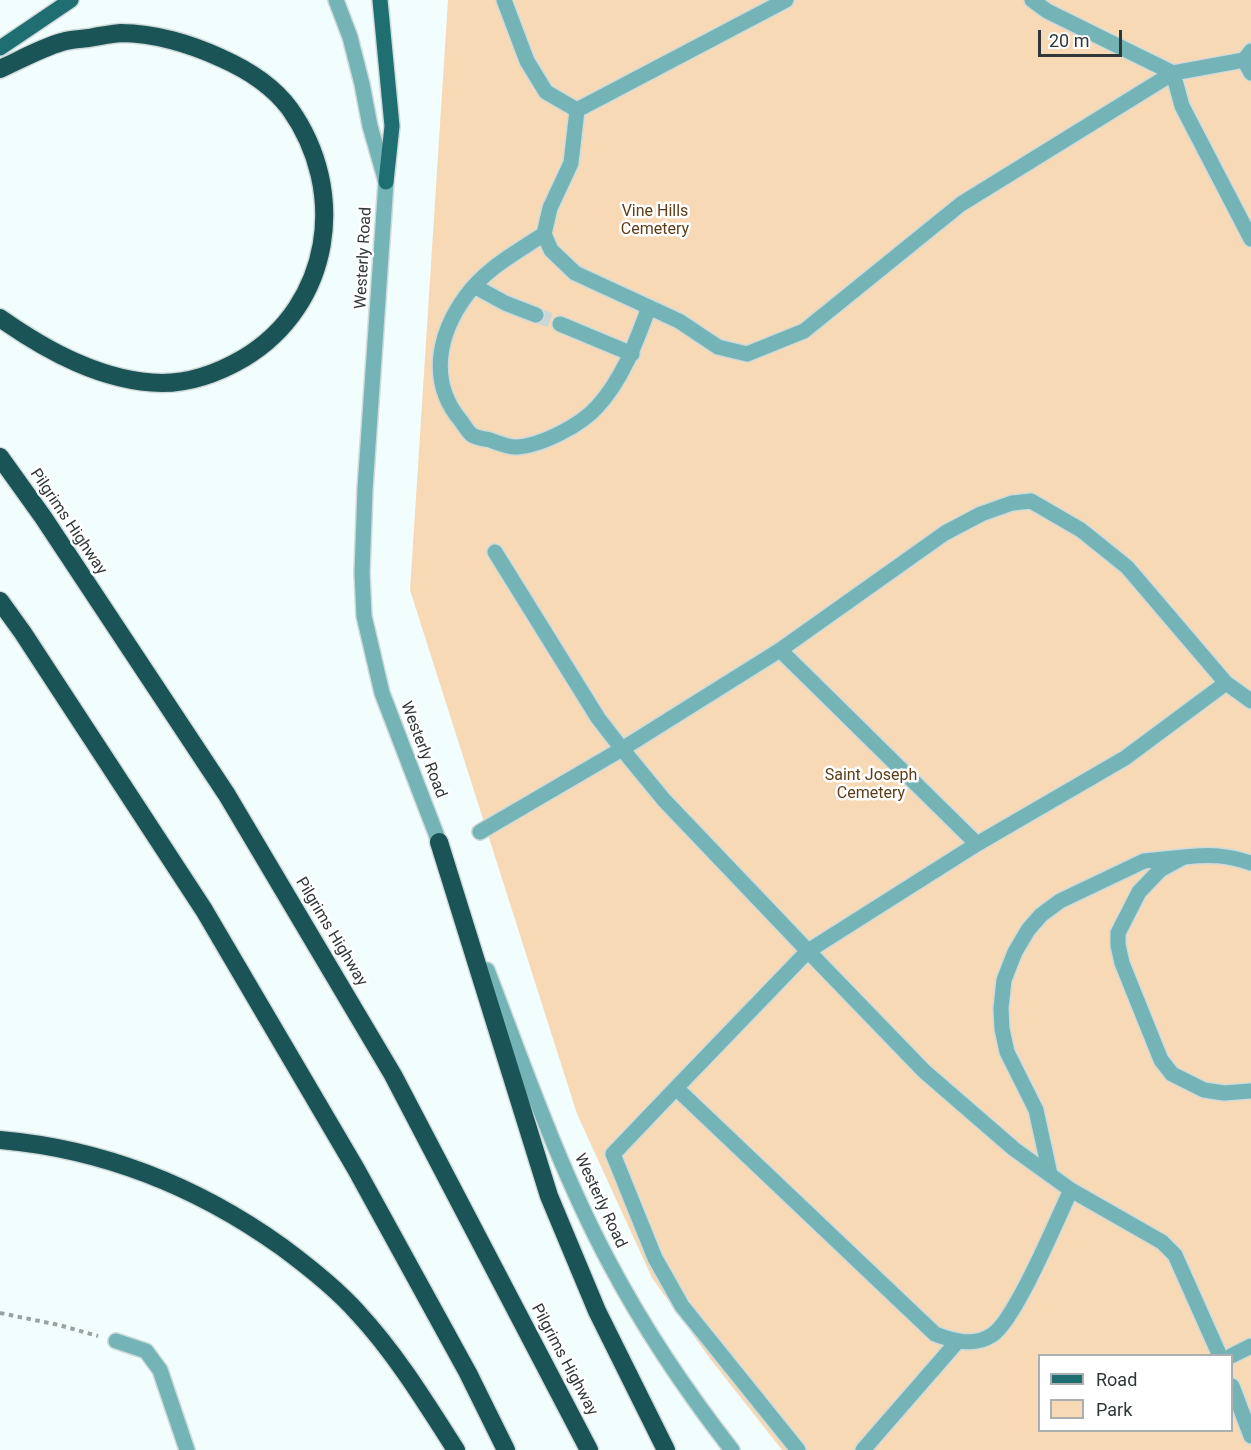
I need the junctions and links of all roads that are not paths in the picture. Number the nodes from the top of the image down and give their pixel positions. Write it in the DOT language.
graph roads {
  1 [pos="71,0"];
  2 [pos="336,0"];
  3 [pos="380,0"];
  4 [pos="504,0"];
  5 [pos="786,0"];
  6 [pos="1032,0"];
  7 [pos="0,48"];
  8 [pos="1249,61"];
  9 [pos="0,69"];
  10 [pos="1173,72"];
  11 [pos="577,110"];
  12 [pos="386,182"];
  13 [pos="544,234"];
  14 [pos="1251,239"];
  15 [pos="474,286"];
  16 [pos="649,307"];
  17 [pos="536,315"];
  18 [pos="0,318"];
  19 [pos="560,324"];
  20 [pos="632,354"];
  21 [pos="0,458"];
  22 [pos="495,552"];
  23 [pos="0,601"];
  24 [pos="780,650"];
  25 [pos="1226,683"];
  26 [pos="1251,701"];
  27 [pos="622,749"];
  28 [pos="480,832"];
  29 [pos="439,842"];
  30 [pos="977,844"];
  31 [pos="1184,857"];
  32 [pos="1251,862"];
  33 [pos="808,951"];
  34 [pos="676,1088"];
  35 [pos="1251,1091"];
  36 [pos="0,1140"];
  37 [pos="1050,1174"];
  38 [pos="1071,1190"];
  39 [pos="116,1341"];
  40 [pos="957,1342"];
  41 [pos="1251,1346"];
  42 [pos="1219,1354"];
  43 [pos="1233,1355"];
  44 [pos="1233,1389"];
  45 [pos="1251,1436"];
  46 [pos="187,1450"];
  47 [pos="456,1450"];
  48 [pos="506,1450"];
  49 [pos="589,1450"];
  50 [pos="666,1450"];
  51 [pos="732,1450"];
  52 [pos="798,1450"];
  53 [pos="863,1450"];
  1 -- 7 [label="main road"];
  2 -- 12 [label="street, Westerly Road"];
  3 -- 12 [label="main road"];
  4 -- 11 [label="street"];
  5 -- 11 [label="street"];
  6 -- 10 [label="street"];
  8 -- 10 [label="street"];
  9 -- 18 [label="highway"];
  10 -- 14 [label="street"];
  10 -- 16 [label="street"];
  11 -- 13 [label="street"];
  12 -- 29 [label="street, Westerly Road"];
  13 -- 15 [label="street"];
  13 -- 16 [label="street"];
  15 -- 17 [label="street"];
  15 -- 20 [label="street"];
  16 -- 20 [label="street"];
  19 -- 20 [label="street"];
  21 -- 49 [label="highway, Pilgrims Highway"];
  22 -- 27 [label="street"];
  23 -- 48 [label="highway"];
  24 -- 25 [label="street"];
  24 -- 27 [label="street"];
  24 -- 30 [label="street"];
  25 -- 26 [label="street"];
  25 -- 30 [label="street"];
  27 -- 28 [label="street"];
  27 -- 33 [label="street"];
  29 -- 50 [label="highway"];
  29 -- 51 [label="street, Westerly Road"];
  30 -- 33 [label="street"];
  31 -- 32 [label="street"];
  31 -- 35 [label="street"];
  31 -- 37 [label="street"];
  33 -- 34 [label="street"];
  33 -- 37 [label="street"];
  34 -- 40 [label="street"];
  34 -- 52 [label="street"];
  36 -- 47 [label="highway"];
  37 -- 38 [label="street"];
  38 -- 40 [label="street"];
  38 -- 42 [label="street"];
  39 -- 46 [label="street"];
  40 -- 53 [label="street"];
  41 -- 43 [label="street"];
  44 -- 45 [label="street"];
}
